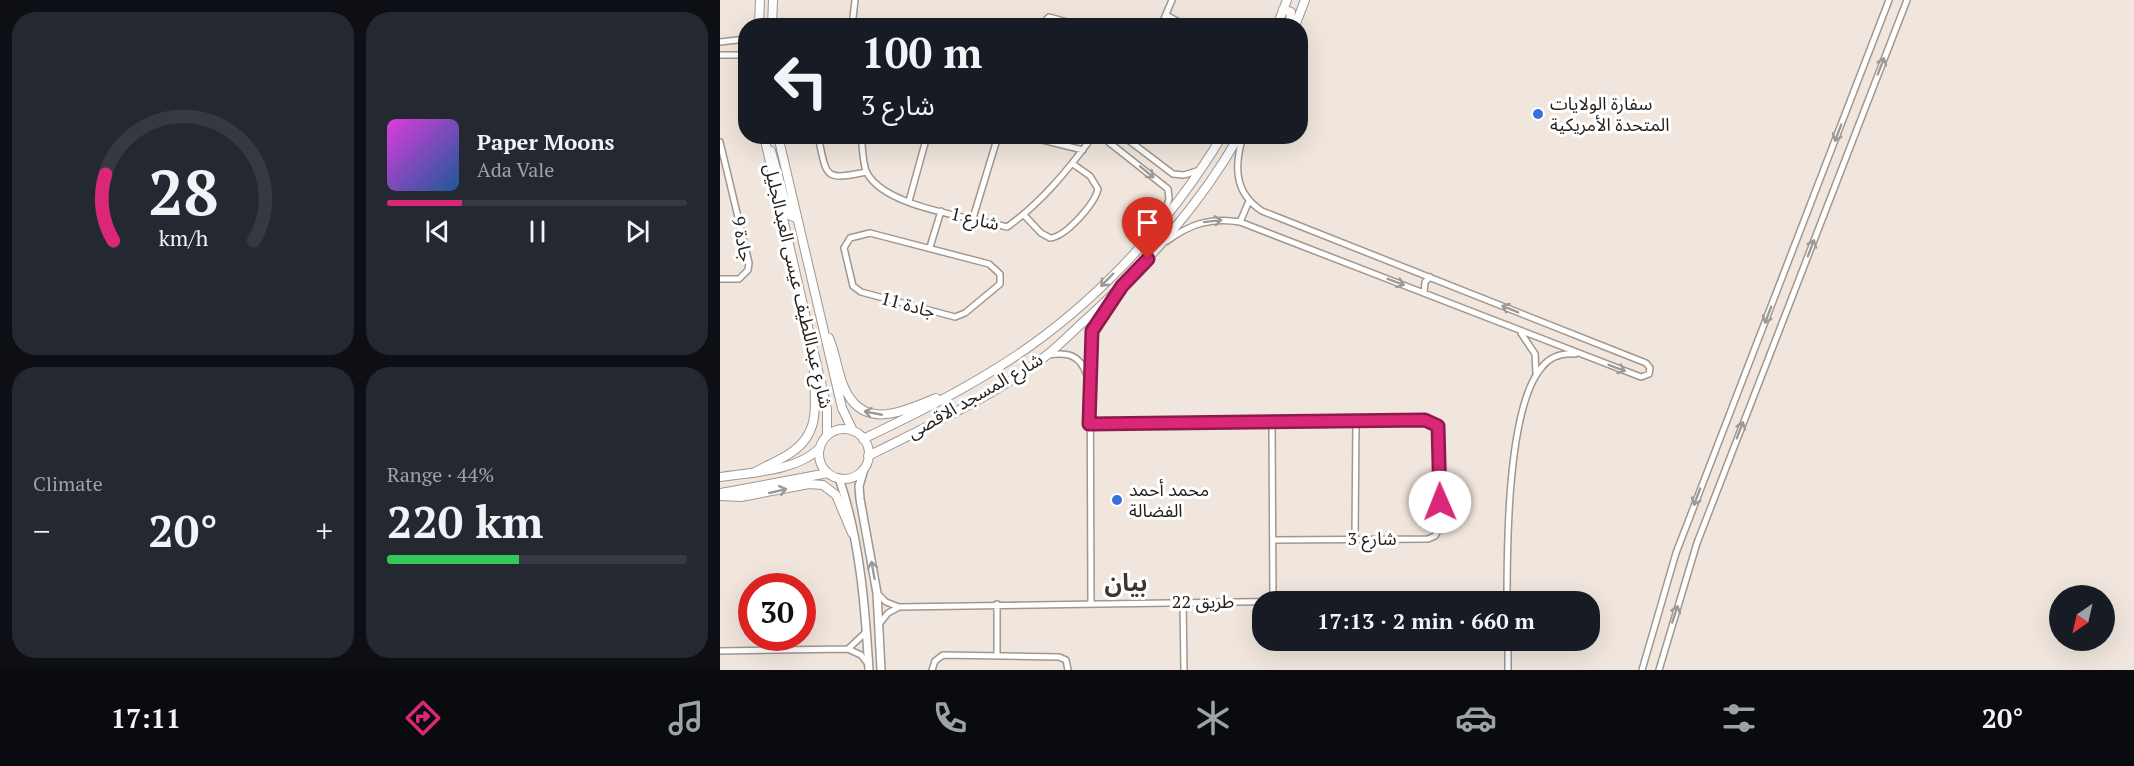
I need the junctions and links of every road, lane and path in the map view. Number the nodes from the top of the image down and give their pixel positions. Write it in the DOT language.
graph roads {
  1 [pos="760,0"];
  2 [pos="773,0"];
  3 [pos="855,0"];
  4 [pos="1172,0"];
  5 [pos="1287,0"];
  6 [pos="1305,0"];
  7 [pos="1889,0"];
  8 [pos="1907,0"];
  9 [pos="1283,9"];
  10 [pos="1166,15"];
  11 [pos="759,18"];
  12 [pos="772,18"];
  13 [pos="853,18"];
  14 [pos="1165,18"];
  15 [pos="1171,18"];
  16 [pos="1280,18"];
  17 [pos="1290,18"];
  18 [pos="1298,18"];
  19 [pos="738,40"];
  20 [pos="720,42"];
  21 [pos="738,55"];
  22 [pos="720,56"];
  23 [pos="720,142"];
  24 [pos="766,144"];
  25 [pos="767,144"];
  26 [pos="780,144"];
  27 [pos="820,144"];
  28 [pos="862,144"];
  29 [pos="925,144"];
  30 [pos="996,144"];
  31 [pos="1059,144"];
  32 [pos="1087,144"];
  33 [pos="1111,144"];
  34 [pos="1134,144"];
  35 [pos="1217,144"];
  36 [pos="1236,144"];
  37 [pos="1239,144"];
  38 [pos="1083,150"];
  39 [pos="1073,164"];
  40 [pos="1200,170"];
  41 [pos="866,172"];
  42 [pos="909,201"];
  43 [pos="1249,201"];
  44 [pos="941,211"];
  45 [pos="1024,215"];
  46 [pos="796,218"];
  47 [pos="974,218"];
  48 [pos="1163,219"];
  49 [pos="1240,222"];
  50 [pos="786,228"];
  51 [pos="1161,245"];
  52 [pos="930,247"];
  53 [pos="1430,277"];
  54 [pos="720,279"];
  55 [pos="812,284"];
  56 [pos="1122,286"];
  57 [pos="1424,293"];
  58 [pos="821,321"];
  59 [pos="1514,328"];
  60 [pos="814,352"];
  61 [pos="1047,355"];
  62 [pos="1583,355"];
  63 [pos="997,368"];
  64 [pos="1536,375"];
  65 [pos="1003,383"];
  66 [pos="1088,383"];
  67 [pos="968,385"];
  68 [pos="1356,421"];
  69 [pos="1089,424"];
  70 [pos="1272,424"];
  71 [pos="853,431"];
  72 [pos="828,435"];
  73 [pos="863,439"];
  74 [pos="820,448"];
  75 [pos="868,456"];
  76 [pos="864,469"];
  77 [pos="755,472"];
  78 [pos="828,473"];
  79 [pos="720,477"];
  80 [pos="839,478"];
  81 [pos="720,495"];
  82 [pos="852,532"];
  83 [pos="1355,538"];
  84 [pos="1273,540"];
  85 [pos="1273,591"];
  86 [pos="1507,591"];
  87 [pos="877,593"];
  88 [pos="1183,601"];
  89 [pos="1252,601"];
  90 [pos="1091,603"];
  91 [pos="997,604"];
  92 [pos="898,607"];
  93 [pos="880,623"];
  94 [pos="867,631"];
  95 [pos="848,649"];
  96 [pos="720,651"];
  97 [pos="1508,651"];
  98 [pos="997,656"];
  99 [pos="869,669"];
  100 [pos="881,670"];
  101 [pos="932,670"];
  102 [pos="1068,670"];
  103 [pos="1184,670"];
  104 [pos="1508,670"];
  105 [pos="1642,670"];
  106 [pos="1659,670"];
  1 -- 11 [label="main road"];
  2 -- 12 [label="main road"];
  3 -- 13 [label="street"];
  4 -- 10 [label="street"];
  5 -- 9 [label="main road"];
  6 -- 18 [label="main road"];
  7 -- 105 [label="street, one-way"];
  106 -- 8 [label="street, one-way"];
  9 -- 16 [label="main road"];
  9 -- 17 [label="main road"];
  10 -- 14 [label="street"];
  10 -- 15 [label="street"];
  19 -- 20 [label="street"];
  21 -- 22 [label="street"];
  23 -- 54 [label="street, جادة 9"];
  24 -- 50 [label="main road, شارع عبداللطيف عيسى العبدالجليل"];
  25 -- 46 [label="main road"];
  26 -- 46 [label="main road, شارع عبداللطيف عيسى العبدالجليل"];
  27 -- 41 [label="street"];
  28 -- 41 [label="street"];
  29 -- 42 [label="street"];
  30 -- 47 [label="street"];
  31 -- 38 [label="street"];
  32 -- 38 [label="street, شارع 1"];
  33 -- 48 [label="street, one-way"];
  34 -- 40 [label="street"];
  35 -- 40 [label="main road, شارع المسجد الاقصى"];
  36 -- 51 [label="main road, شارع المسجد الاقصى"];
  37 -- 43 [label="street"];
  38 -- 39 [label="street, شارع 1"];
  39 -- 45 [label="street, شارع 1"];
  39 -- 45 [label="street"];
  40 -- 48 [label="main road, شارع المسجد الاقصى"];
  41 -- 42 [label="street, شارع 1"];
  42 -- 44 [label="street, شارع 1"];
  43 -- 49 [label="street"];
  43 -- 53 [label="street"];
  44 -- 47 [label="street, شارع 1"];
  44 -- 52 [label="street"];
  45 -- 47 [label="street, شارع 1"];
  46 -- 55 [label="main road, شارع عبداللطيف عيسى العبدالجليل"];
  48 -- 63 [label="main road, شارع المسجد الاقصى, one-way"];
  51 -- 49 [label="street, one-way"];
  49 -- 57 [label="street, one-way"];
  50 -- 55 [label="main road"];
  50 -- 60 [label="main road, شارع عبداللطيف عيسى العبدالجليل"];
  51 -- 56 [label="main road, شارع المسجد الاقصى"];
  52 -- 52 [label="street, جادة 11"];
  53 -- 57 [label="street"];
  62 -- 53 [label="street, one-way"];
  55 -- 58 [label="main road, شارع عبداللطيف عيسى العبدالجليل"];
  56 -- 61 [label="main road, شارع المسجد الاقصى"];
  56 -- 66 [label="street"];
  57 -- 59 [label="street"];
  67 -- 58 [label="main road, one-way"];
  58 -- 71 [label="main road, شارع عبداللطيف عيسى العبدالجليل"];
  59 -- 62 [label="street"];
  59 -- 64 [label="street, طريق 22"];
  60 -- 72 [label="main road, شارع عبداللطيف عيسى العبدالجليل"];
  60 -- 77 [label="main road"];
  61 -- 65 [label="main road, شارع المسجد الاقصى"];
  61 -- 66 [label="street"];
  62 -- 64 [label="street, طريق 22"];
  63 -- 65 [label="main road"];
  63 -- 67 [label="main road, شارع المسجد الاقصى"];
  64 -- 86 [label="street, طريق 22"];
  65 -- 75 [label="main road, شارع المسجد الاقصى"];
  66 -- 69 [label="street"];
  67 -- 73 [label="main road, شارع المسجد الاقصى"];
  68 -- 70 [label="street, شارع 3"];
  68 -- 83 [label="street"];
  68 -- 83 [label="street, شارع 3"];
  69 -- 70 [label="street, شارع 3"];
  69 -- 90 [label="street"];
  70 -- 84 [label="street"];
  71 -- 72 [label="main road"];
  71 -- 73 [label="main road"];
  72 -- 74 [label="main road"];
  73 -- 75 [label="main road"];
  74 -- 77 [label="main road"];
  74 -- 78 [label="main road"];
  75 -- 76 [label="main road"];
  76 -- 80 [label="main road"];
  87 -- 76 [label="street, one-way"];
  77 -- 79 [label="main road"];
  78 -- 80 [label="main road"];
  78 -- 81 [label="main road"];
  80 -- 82 [label="street"];
  81 -- 82 [label="main road, one-way"];
  82 -- 94 [label="street"];
  83 -- 84 [label="street, شارع 3"];
  84 -- 85 [label="street"];
  87 -- 92 [label="street"];
  87 -- 93 [label="street"];
  88 -- 89 [label="street, طريق 22"];
  88 -- 90 [label="street, طريق 22"];
  88 -- 103 [label="street"];
  90 -- 91 [label="street, طريق 22"];
  91 -- 92 [label="street, طريق 22"];
  91 -- 98 [label="street"];
  92 -- 93 [label="street"];
  93 -- 100 [label="street"];
  94 -- 95 [label="street"];
  94 -- 99 [label="street"];
  95 -- 96 [label="street"];
  95 -- 99 [label="street"];
  97 -- 104 [label="street"];
  98 -- 101 [label="street"];
  98 -- 102 [label="street"];
}
